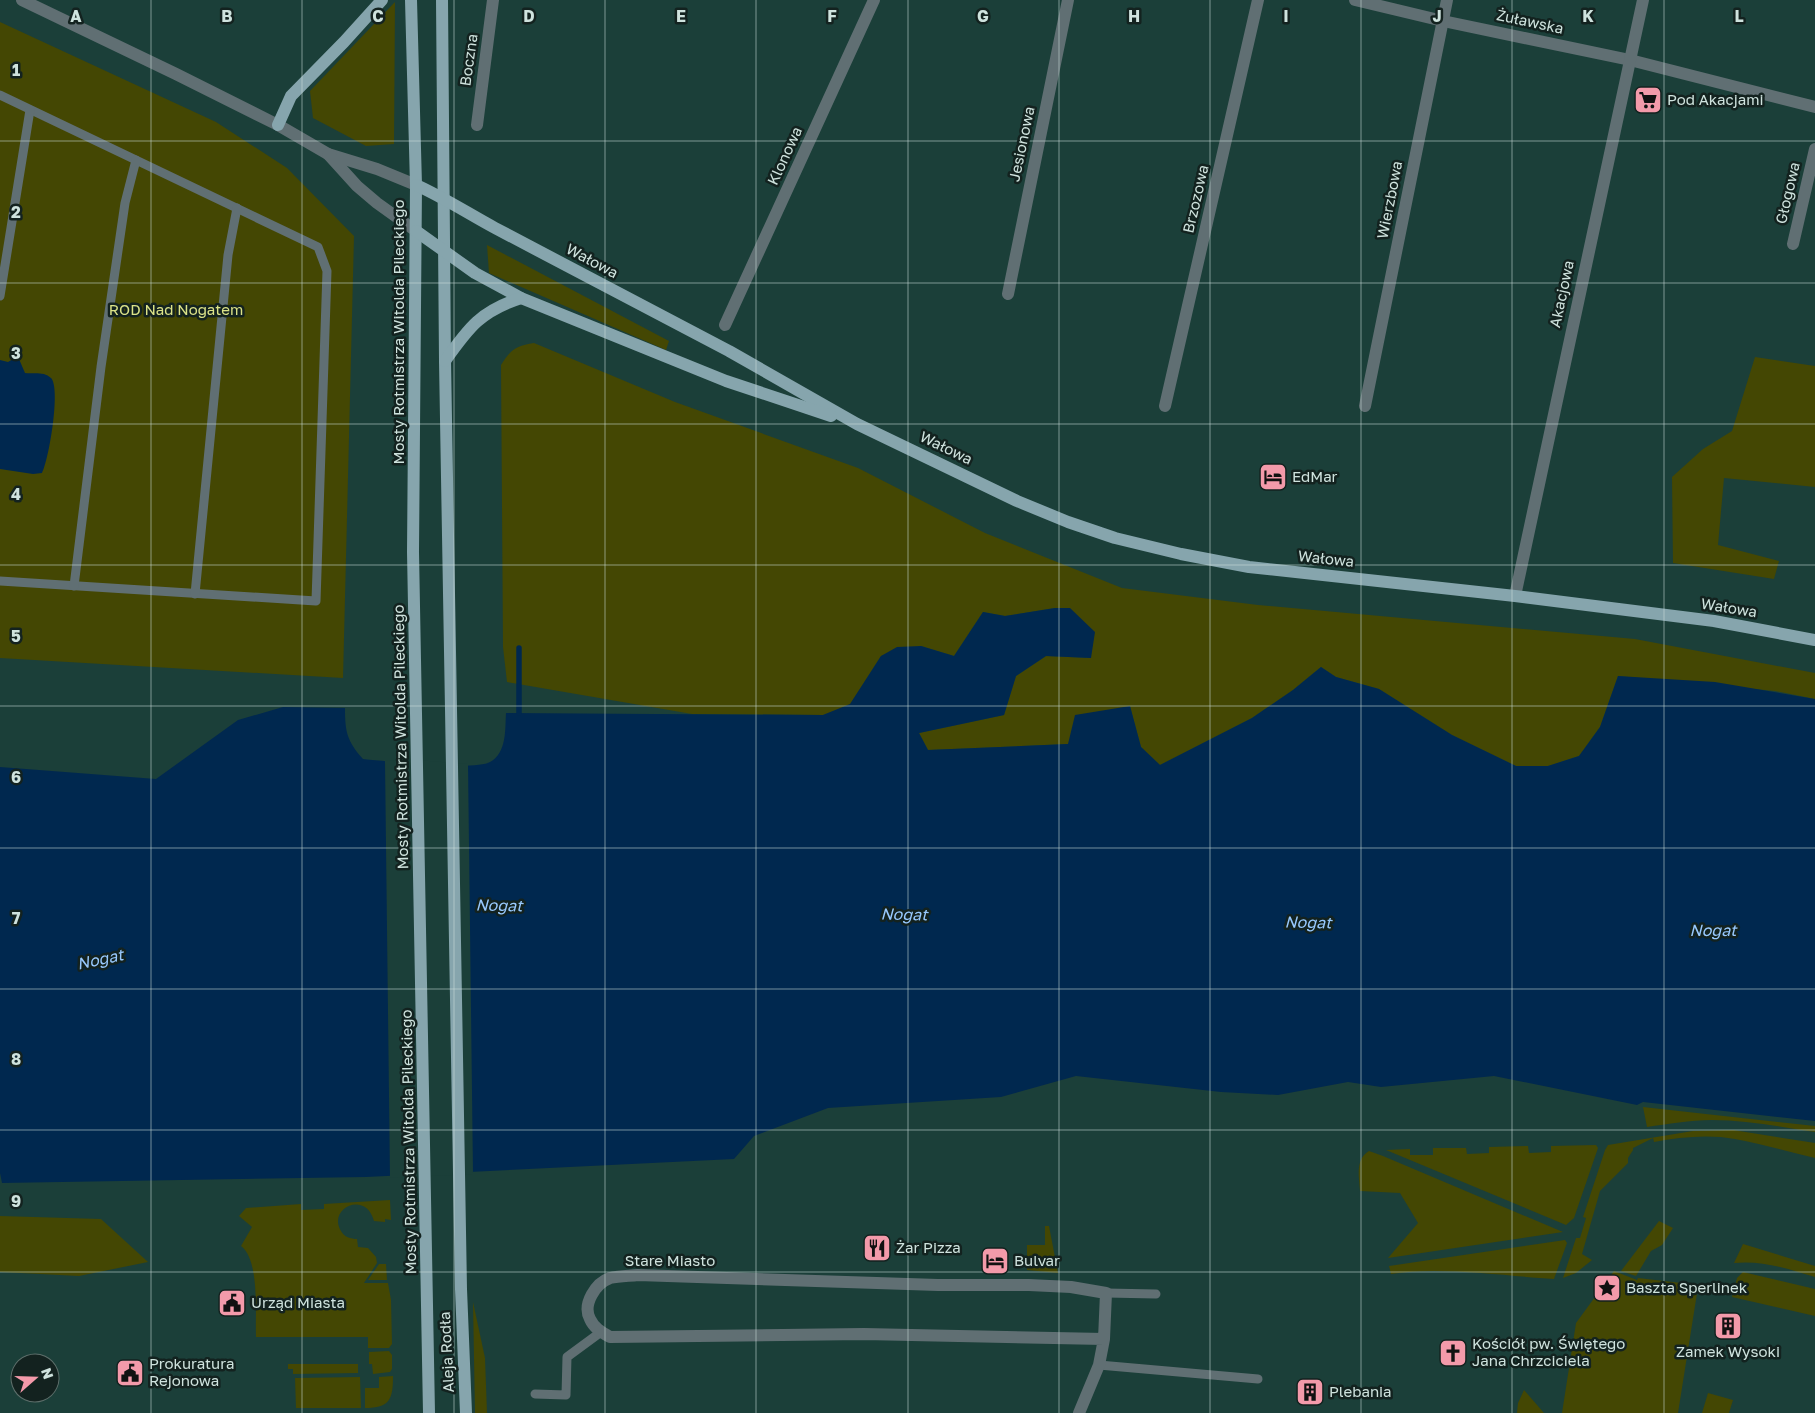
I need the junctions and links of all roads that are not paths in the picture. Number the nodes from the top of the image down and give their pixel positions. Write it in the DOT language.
graph roads {
  1 [pos="22,0"];
  2 [pos="382,0"];
  3 [pos="411,0"];
  4 [pos="442,0"];
  5 [pos="494,0"];
  6 [pos="874,0"];
  7 [pos="1068,0"];
  8 [pos="1258,0"];
  9 [pos="1355,0"];
  10 [pos="1447,0"];
  11 [pos="1643,0"];
  12 [pos="1443,21"];
  13 [pos="1630,60"];
  14 [pos="0,95"];
  15 [pos="1815,107"];
  16 [pos="30,110"];
  17 [pos="278,125"];
  18 [pos="476,125"];
  19 [pos="1815,149"];
  20 [pos="328,154"];
  21 [pos="136,160"];
  22 [pos="416,185"];
  23 [pos="444,198"];
  24 [pos="237,208"];
  25 [pos="416,231"];
  26 [pos="1793,244"];
  27 [pos="445,251"];
  28 [pos="1008,294"];
  29 [pos="0,296"];
  30 [pos="522,298"];
  31 [pos="725,325"];
  32 [pos="445,361"];
  33 [pos="1165,406"];
  34 [pos="1365,406"];
  35 [pos="857,424"];
  36 [pos="0,581"];
  37 [pos="74,586"];
  38 [pos="195,594"];
  39 [pos="1515,596"];
  40 [pos="1815,640"];
  41 [pos="427,1289"];
  42 [pos="1106,1293"];
  43 [pos="1156,1294"];
  44 [pos="601,1332"];
  45 [pos="1104,1339"];
  46 [pos="1099,1365"];
  47 [pos="1258,1379"];
  48 [pos="535,1394"];
  49 [pos="429,1413"];
  50 [pos="466,1413"];
  51 [pos="1080,1413"];
  1 -- 17 [label="street"];
  2 -- 17 [label="main road"];
  3 -- 22 [label="main road, Mosty Rotmistrza Witolda Pileckiego"];
  4 -- 23 [label="main road"];
  5 -- 18 [label="street, Boczna"];
  6 -- 31 [label="street, Klonowa"];
  7 -- 28 [label="street, Jesionowa"];
  8 -- 33 [label="street, Brzozowa"];
  9 -- 12 [label="street, Żuławska"];
  10 -- 12 [label="street, Wierzbowa"];
  11 -- 13 [label="street, Akacjowa"];
  12 -- 13 [label="street, Żuławska"];
  12 -- 34 [label="street, Wierzbowa"];
  13 -- 15 [label="street, Żuławska"];
  13 -- 39 [label="street, Akacjowa"];
  14 -- 16 [label="lane"];
  16 -- 21 [label="lane"];
  16 -- 29 [label="lane"];
  17 -- 20 [label="street"];
  19 -- 26 [label="street, Głogowa"];
  20 -- 22 [label="street"];
  20 -- 25 [label="street"];
  21 -- 24 [label="lane"];
  21 -- 37 [label="lane"];
  22 -- 23 [label="main road"];
  22 -- 25 [label="main road, Mosty Rotmistrza Witolda Pileckiego"];
  23 -- 27 [label="main road"];
  23 -- 35 [label="main road, Wałowa"];
  24 -- 38 [label="lane"];
  24 -- 38 [label="lane"];
  25 -- 27 [label="main road"];
  25 -- 41 [label="main road, Mosty Rotmistrza Witolda Pileckiego"];
  27 -- 30 [label="main road, Wałowa"];
  27 -- 32 [label="main road"];
  30 -- 32 [label="main road"];
  30 -- 35 [label="main road, Wałowa"];
  32 -- 50 [label="main road, Aleja Rodła"];
  35 -- 39 [label="main road, Wałowa"];
  36 -- 37 [label="lane"];
  37 -- 38 [label="lane"];
  39 -- 40 [label="main road, Wałowa"];
  41 -- 49 [label="main road, Aleja Rodła"];
  42 -- 43 [label="lane"];
  42 -- 44 [label="street, Stare Miasto"];
  42 -- 45 [label="street"];
  44 -- 45 [label="street"];
  44 -- 48 [label="lane"];
  45 -- 46 [label="street"];
  46 -- 47 [label="lane"];
  46 -- 51 [label="street"];
}
